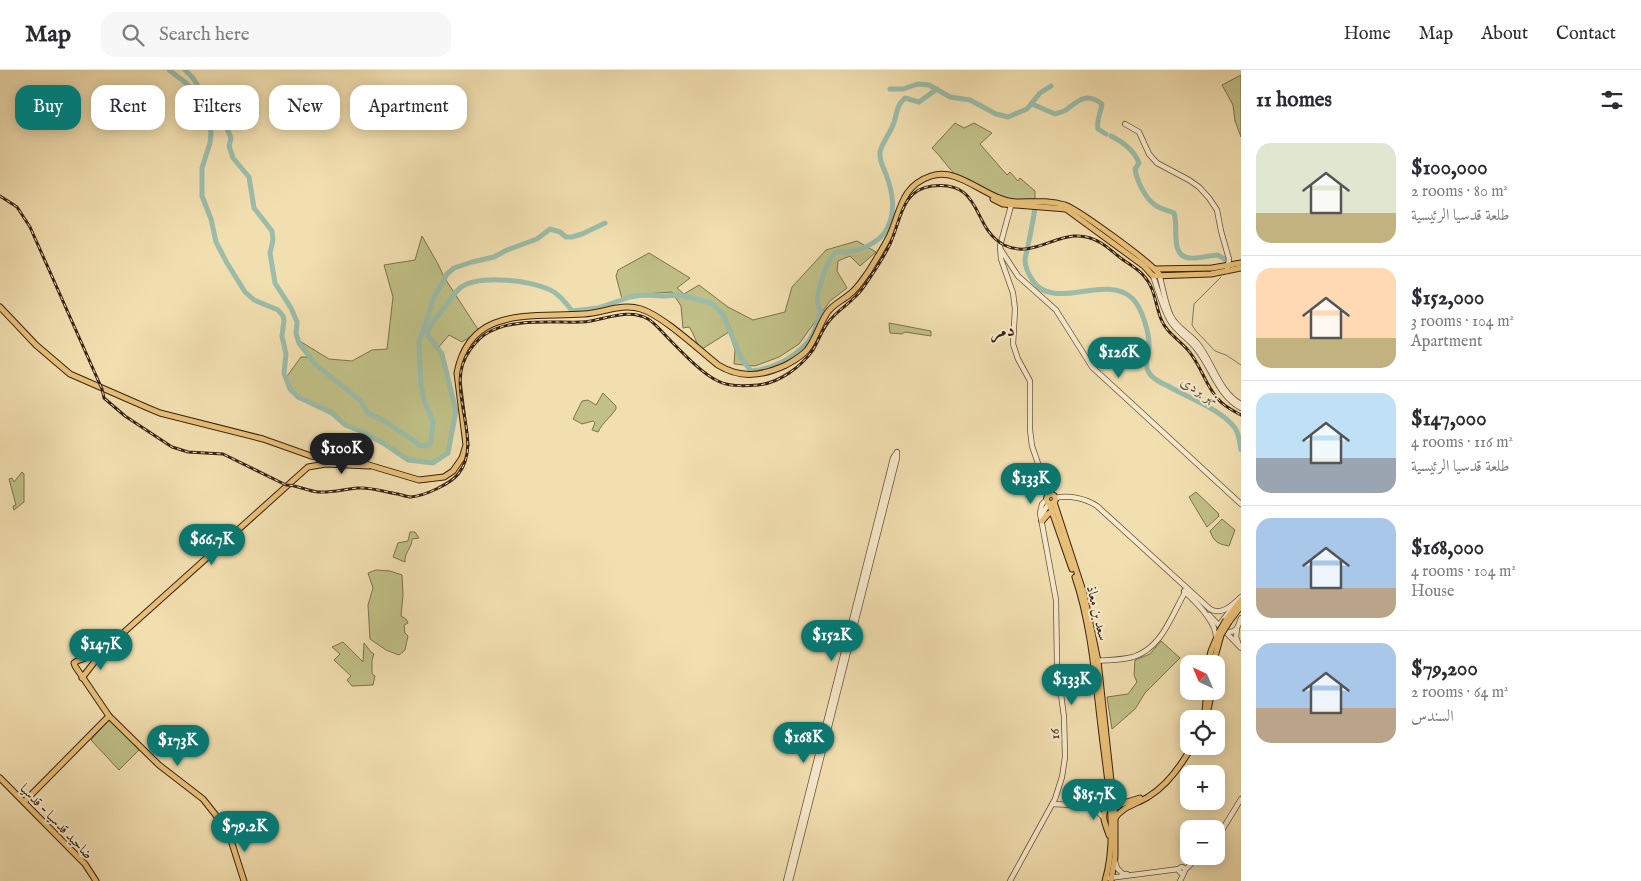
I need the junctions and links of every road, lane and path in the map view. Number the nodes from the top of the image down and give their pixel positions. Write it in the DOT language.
graph roads {
  1 [pos="1125,124"];
  2 [pos="1012,204"];
  3 [pos="1001,250"];
  4 [pos="1241,263"];
  5 [pos="1241,268"];
  6 [pos="1227,269"];
  7 [pos="1154,273"];
  8 [pos="0,307"];
  9 [pos="1241,406"];
  10 [pos="305,454"];
  11 [pos="317,457"];
  12 [pos="320,465"];
  13 [pos="372,466"];
  14 [pos="308,467"];
  15 [pos="1051,499"];
  16 [pos="1241,504"];
  17 [pos="1053,511"];
  18 [pos="1041,518"];
  19 [pos="1186,590"];
  20 [pos="1241,598"];
  21 [pos="1241,606"];
  22 [pos="1201,607"];
  23 [pos="1241,618"];
  24 [pos="1228,621"];
  25 [pos="1219,625"];
  26 [pos="1236,629"];
  27 [pos="1221,634"];
  28 [pos="1241,648"];
  29 [pos="103,651"];
  30 [pos="1209,655"];
  31 [pos="1215,655"];
  32 [pos="1098,661"];
  33 [pos="82,678"];
  34 [pos="109,716"];
  35 [pos="1184,755"];
  36 [pos="1186,755"];
  37 [pos="0,778"];
  38 [pos="1108,784"];
  39 [pos="1241,799"];
  40 [pos="24,802"];
  41 [pos="1053,804"];
  42 [pos="1083,806"];
  43 [pos="1091,806"];
  44 [pos="1107,807"];
  45 [pos="1103,817"];
  46 [pos="1115,818"];
  47 [pos="1225,825"];
  48 [pos="1110,840"];
  49 [pos="1115,857"];
  50 [pos="1189,865"];
  51 [pos="1182,870"];
  52 [pos="1136,874"];
  53 [pos="1105,879"];
  54 [pos="1112,880"];
  55 [pos="96,881"];
  56 [pos="244,881"];
  57 [pos="788,881"];
  58 [pos="1010,881"];
  59 [pos="1180,881"];
  1 -- 6 [label="street"];
  2 -- 3 [label="street"];
  2 -- 7 [label="main road"];
  2 -- 13 [label="main road"];
  3 -- 15 [label="street"];
  3 -- 16 [label="street"];
  4 -- 6 [label="main road"];
  5 -- 6 [label="main road"];
  6 -- 7 [label="main road"];
  7 -- 9 [label="street"];
  8 -- 10 [label="main road"];
  10 -- 11 [label="main road"];
  10 -- 14 [label="main road"];
  11 -- 12 [label="main road"];
  11 -- 13 [label="main road"];
  12 -- 13 [label="main road"];
  12 -- 14 [label="main road"];
  14 -- 29 [label="main road"];
  15 -- 17 [label="main road, سعد بن معاذ"];
  15 -- 18 [label="street, 16"];
  15 -- 19 [label="street"];
  15 -- 32 [label="main road, سعد بن معاذ"];
  17 -- 18 [label="main road"];
  17 -- 38 [label="main road, سعد بن معاذ"];
  18 -- 41 [label="street, 16"];
  19 -- 20 [label="street"];
  19 -- 22 [label="street"];
  19 -- 32 [label="street"];
  20 -- 24 [label="main road"];
  20 -- 25 [label="street"];
  21 -- 24 [label="main road"];
  22 -- 25 [label="street"];
  22 -- 27 [label="street"];
  23 -- 26 [label="street"];
  24 -- 27 [label="main road, bridge"];
  25 -- 27 [label="street"];
  26 -- 27 [label="street"];
  26 -- 28 [label="street"];
  27 -- 28 [label="street"];
  27 -- 30 [label="main road"];
  27 -- 31 [label="main road"];
  29 -- 33 [label="main road"];
  29 -- 33 [label="main road"];
  32 -- 46 [label="main road, سعد بن معاذ"];
  33 -- 34 [label="main road"];
  34 -- 40 [label="main road"];
  34 -- 56 [label="main road"];
  35 -- 44 [label="main road, bridge"];
  36 -- 46 [label="main road"];
  37 -- 40 [label="main road, ضاحيد قدسيا - قدسيا"];
  38 -- 43 [label="street"];
  38 -- 48 [label="main road, سعد بن معاذ"];
  39 -- 47 [label="street"];
  40 -- 55 [label="main road, ضاحيد قدسيا - قدسيا"];
  41 -- 42 [label="street"];
  41 -- 58 [label="street, 16"];
  42 -- 43 [label="street"];
  42 -- 45 [label="street"];
  43 -- 44 [label="street"];
  44 -- 45 [label="main road"];
  45 -- 48 [label="main road"];
  46 -- 49 [label="main road, سعد بن معاذ"];
  48 -- 53 [label="main road, سعد بن معاذ"];
  49 -- 52 [label="street"];
  49 -- 54 [label="main road, سعد بن معاذ"];
  50 -- 51 [label="street"];
  51 -- 52 [label="street"];
  51 -- 59 [label="street"];
  52 -- 54 [label="street"];
  53 -- 54 [label="street"];
  57 -- 57 [label="street"];
}
